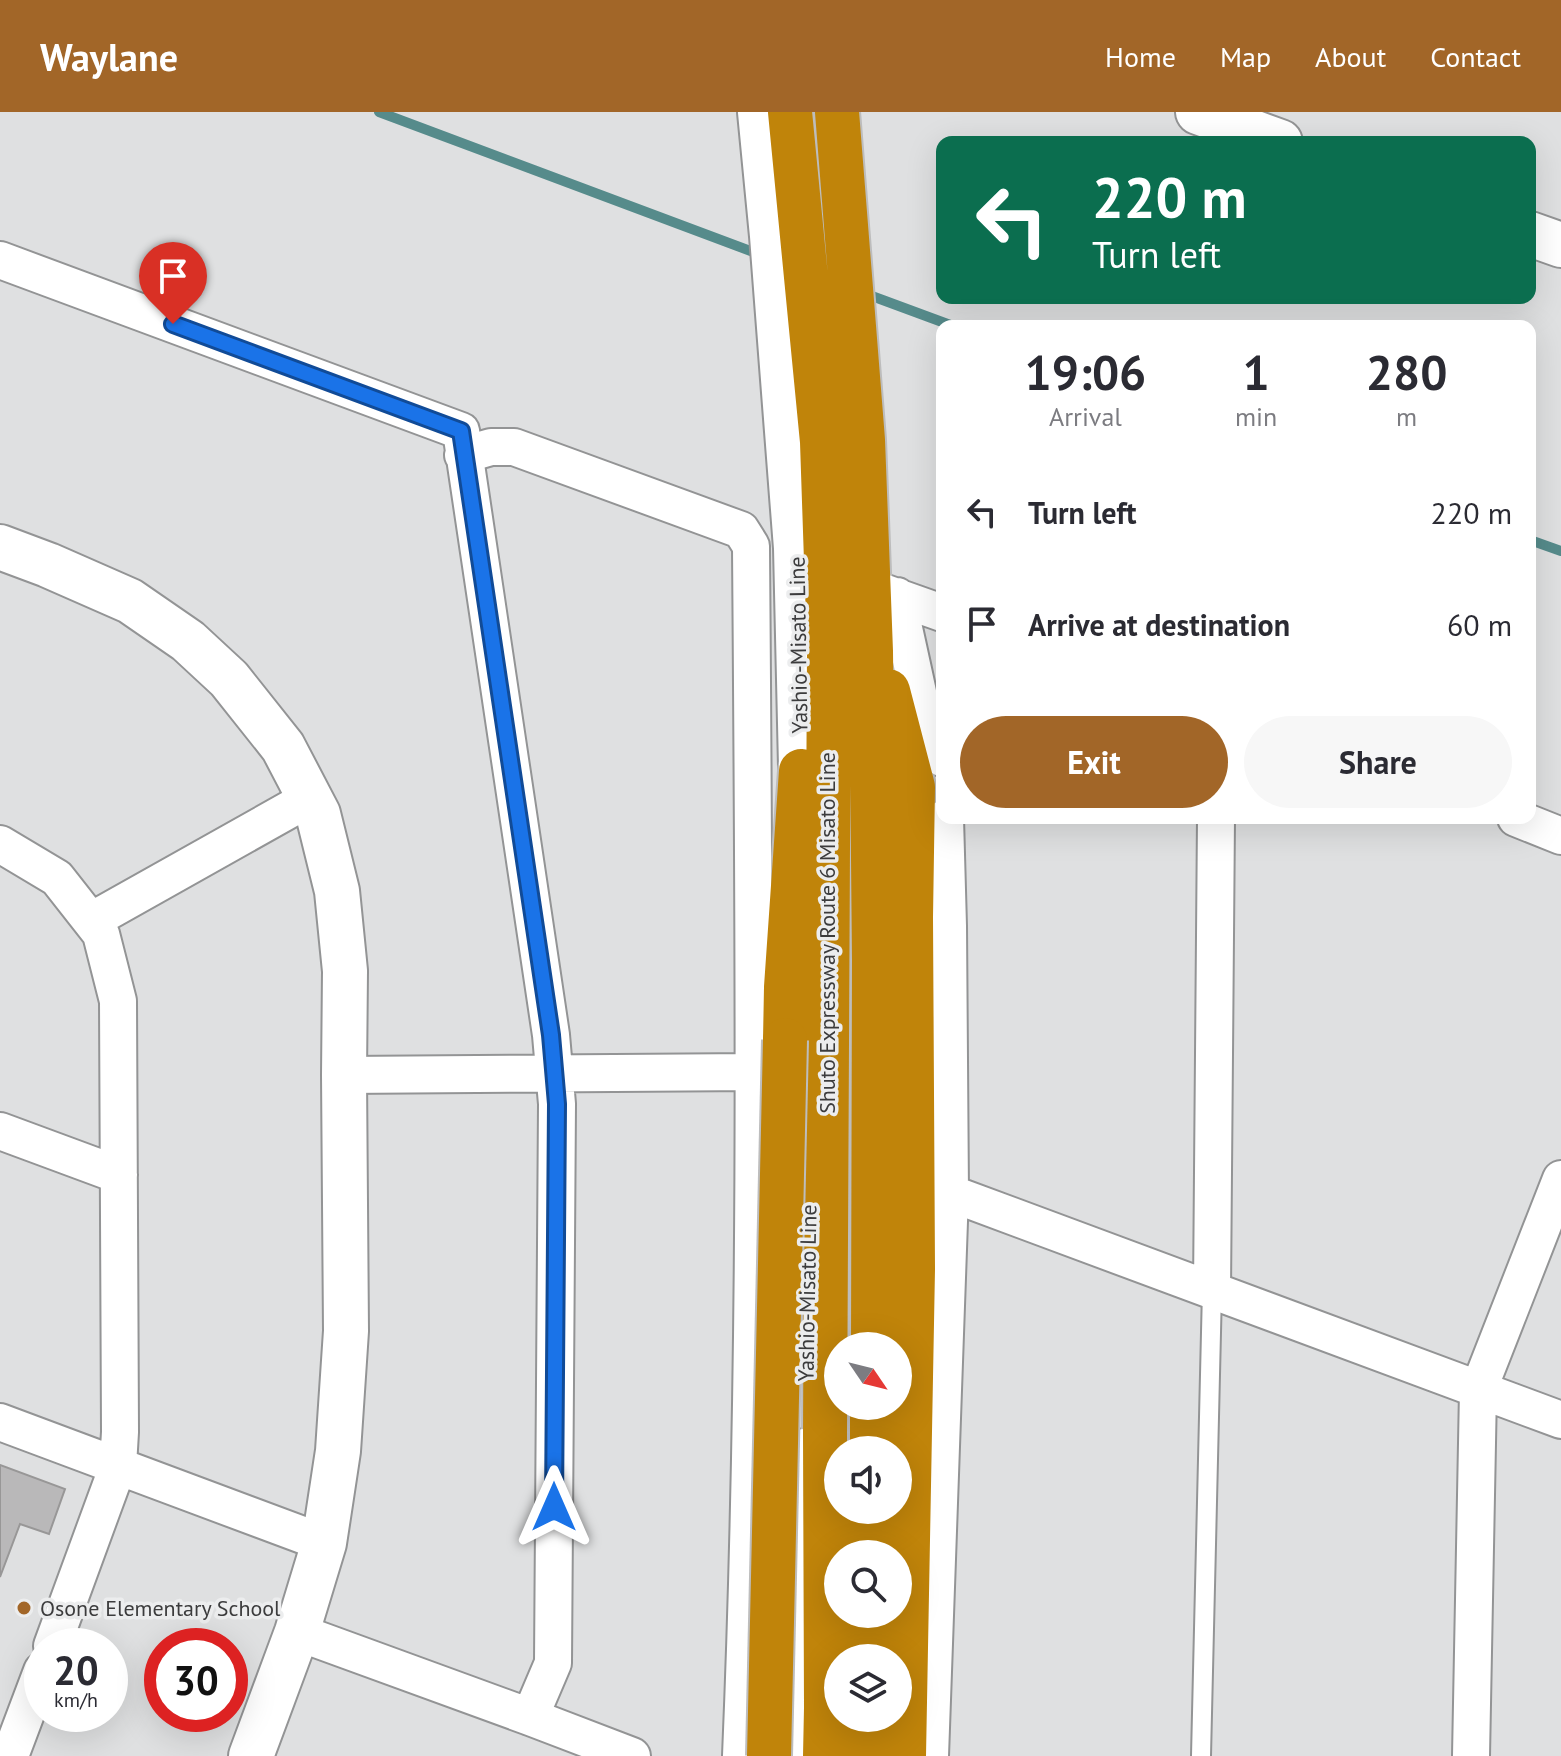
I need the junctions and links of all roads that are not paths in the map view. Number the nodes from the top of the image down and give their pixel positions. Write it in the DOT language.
graph roads {
  1 [pos="760,112"];
  2 [pos="790,112"];
  3 [pos="837,112"];
  4 [pos="850,112"];
  5 [pos="1198,112"];
  6 [pos="1264,136"];
  7 [pos="1536,236"];
  8 [pos="1561,245"];
  9 [pos="0,260"];
  10 [pos="463,455"];
  11 [pos="0,547"];
  12 [pos="889,594"];
  13 [pos="936,611"];
  14 [pos="883,673"];
  15 [pos="936,742"];
  16 [pos="801,771"];
  17 [pos="310,798"];
  18 [pos="945,824"];
  19 [pos="1216,824"];
  20 [pos="1531,824"];
  21 [pos="1561,836"];
  22 [pos="0,844"];
  23 [pos="91,921"];
  24 [pos="755,1072"];
  25 [pos="554,1074"];
  26 [pos="344,1075"];
  27 [pos="0,1131"];
  28 [pos="119,1175"];
  29 [pos="1561,1179"];
  30 [pos="950,1193"];
  31 [pos="1212,1290"];
  32 [pos="873,1332"];
  33 [pos="895,1332"];
  34 [pos="1478,1391"];
  35 [pos="1561,1420"];
  36 [pos="0,1422"];
  37 [pos="805,1435"];
  38 [pos="118,1466"];
  39 [pos="748,1497"];
  40 [pos="324,1543"];
  41 [pos="59,1628"];
  42 [pos="297,1632"];
  43 [pos="530,1717"];
  44 [pos="24,1719"];
  45 [pos="861,1732"];
  46 [pos="887,1732"];
  47 [pos="10,1756"];
  48 [pos="251,1756"];
  49 [pos="632,1756"];
  50 [pos="741,1756"];
  51 [pos="769,1756"];
  52 [pos="797,1756"];
  53 [pos="825,1756"];
  54 [pos="860,1756"];
  55 [pos="886,1756"];
  56 [pos="904,1756"];
  57 [pos="930,1756"];
  58 [pos="1201,1756"];
  59 [pos="1471,1756"];
  1 -- 16 [label="main road, Yashio-Misato Line"];
  2 -- 53 [label="highway, Shuto Expressway Route 6 Misato Line"];
  3 -- 32 [label="highway, Shuto Expressway Route 6 Misato Line"];
  4 -- 12 [label="main road"];
  5 -- 6 [label="main road"];
  7 -- 8 [label="main road"];
  9 -- 10 [label="street"];
  10 -- 24 [label="street"];
  10 -- 25 [label="street"];
  11 -- 17 [label="main road"];
  12 -- 13 [label="street"];
  12 -- 14 [label="main road"];
  12 -- 15 [label="street"];
  14 -- 33 [label="main road"];
  14 -- 56 [label="highway"];
  16 -- 37 [label="main road, Yashio-Misato Line"];
  16 -- 51 [label="highway, bridge"];
  17 -- 23 [label="street"];
  17 -- 26 [label="main road"];
  18 -- 30 [label="street"];
  19 -- 31 [label="street"];
  20 -- 21 [label="street"];
  22 -- 23 [label="street"];
  23 -- 28 [label="street"];
  24 -- 25 [label="street"];
  24 -- 39 [label="street"];
  25 -- 26 [label="street"];
  25 -- 43 [label="street"];
  26 -- 40 [label="main road"];
  27 -- 28 [label="street"];
  28 -- 38 [label="street"];
  29 -- 34 [label="street"];
  30 -- 31 [label="street"];
  30 -- 57 [label="street"];
  31 -- 34 [label="street"];
  31 -- 58 [label="lane"];
  34 -- 35 [label="street"];
  34 -- 59 [label="street"];
  36 -- 38 [label="street"];
  37 -- 39 [label="street"];
  37 -- 52 [label="main road, Yashio-Misato Line"];
  38 -- 40 [label="street"];
  38 -- 41 [label="street"];
  39 -- 50 [label="street"];
  40 -- 42 [label="main road"];
  42 -- 43 [label="street"];
  42 -- 48 [label="main road"];
  43 -- 49 [label="street"];
  44 -- 47 [label="street"];
  45 -- 54 [label="highway"];
  46 -- 55 [label="main road"];
}
